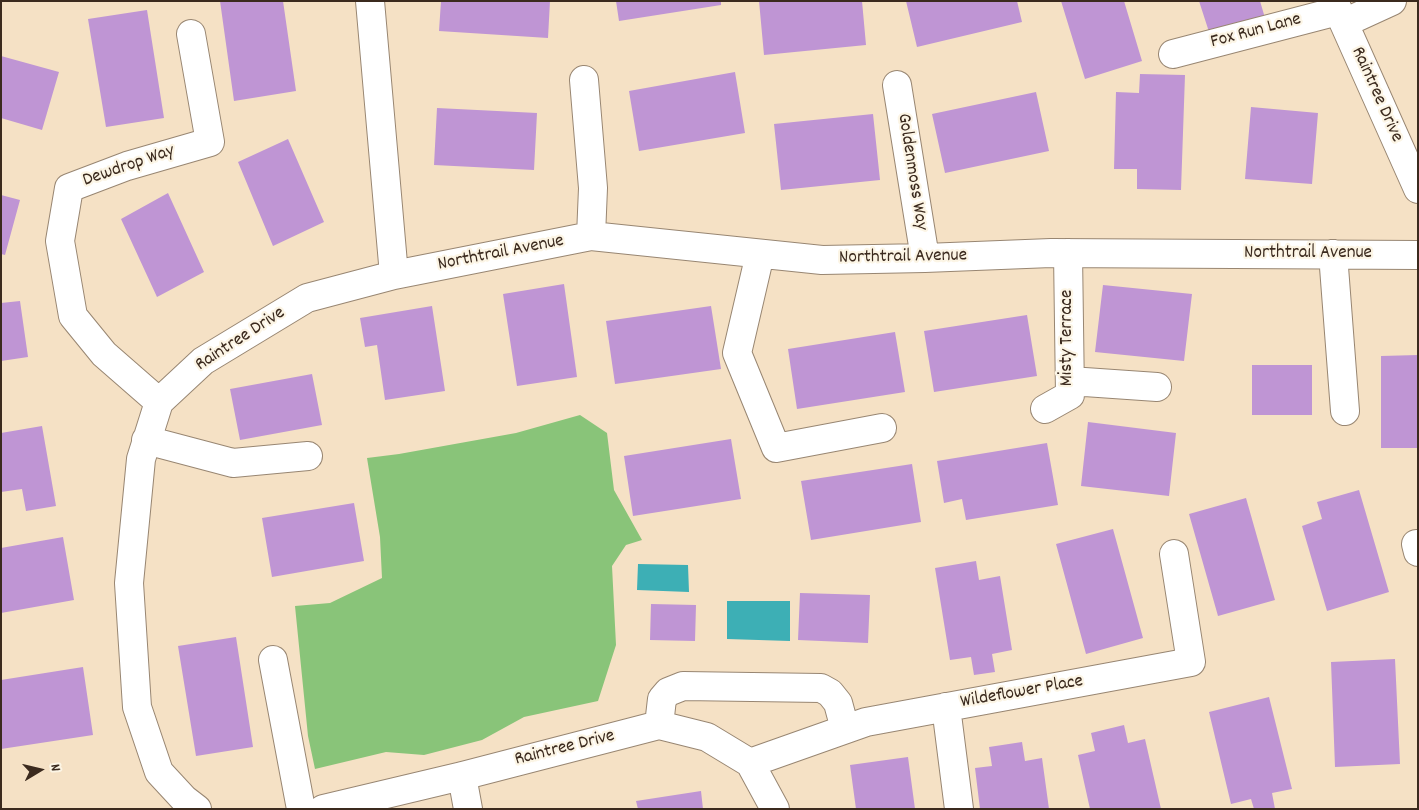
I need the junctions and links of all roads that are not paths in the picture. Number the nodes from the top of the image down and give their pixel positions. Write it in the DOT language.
graph roads {
  1 [pos="370,1"];
  2 [pos="1392,1"];
  3 [pos="1339,12"];
  4 [pos="191,34"];
  5 [pos="1173,54"];
  6 [pos="584,80"];
  7 [pos="897,85"];
  8 [pos="1418,189"];
  9 [pos="591,236"];
  10 [pos="1068,253"];
  11 [pos="760,254"];
  12 [pos="1332,254"];
  13 [pos="1418,255"];
  14 [pos="925,258"];
  15 [pos="394,275"];
  16 [pos="1070,380"];
  17 [pos="1157,387"];
  18 [pos="159,402"];
  19 [pos="1045,409"];
  20 [pos="1345,411"];
  21 [pos="882,428"];
  22 [pos="146,440"];
  23 [pos="308,456"];
  24 [pos="1174,554"];
  25 [pos="273,660"];
  26 [pos="946,707"];
  27 [pos="659,725"];
  28 [pos="845,730"];
  29 [pos="750,763"];
  30 [pos="462,776"];
  31 [pos="197,809"];
  32 [pos="300,809"];
  33 [pos="306,809"];
  34 [pos="323,809"];
  35 [pos="468,809"];
  36 [pos="775,809"];
  37 [pos="959,809"];
  1 -- 15 [label="street"];
  2 -- 3 [label="street, Fox Run Lane"];
  3 -- 5 [label="street, Fox Run Lane"];
  3 -- 8 [label="street, Raintree Drive"];
  4 -- 18 [label="street, Dewdrop Way"];
  6 -- 9 [label="street"];
  7 -- 14 [label="street, Goldenmoss Way"];
  9 -- 11 [label="street, Northtrail Avenue"];
  9 -- 15 [label="street, Northtrail Avenue"];
  10 -- 12 [label="street, Northtrail Avenue"];
  10 -- 14 [label="street, Northtrail Avenue"];
  10 -- 16 [label="street, Misty Terrace"];
  11 -- 14 [label="street, Northtrail Avenue"];
  11 -- 21 [label="street"];
  12 -- 13 [label="street, Northtrail Avenue"];
  12 -- 20 [label="street"];
  15 -- 18 [label="street, Raintree Drive"];
  16 -- 17 [label="street"];
  16 -- 19 [label="street, Misty Terrace"];
  18 -- 22 [label="street, Raintree Drive"];
  22 -- 23 [label="street"];
  22 -- 31 [label="street, Raintree Drive"];
  24 -- 26 [label="street, Wildeflower Place"];
  25 -- 32 [label="street"];
  26 -- 28 [label="street, Wildeflower Place"];
  26 -- 37 [label="street"];
  27 -- 28 [label="street"];
  27 -- 29 [label="street, Raintree Drive"];
  27 -- 30 [label="street, Raintree Drive"];
  28 -- 29 [label="street, Wildeflower Place"];
  29 -- 36 [label="street"];
  30 -- 34 [label="street, Raintree Drive"];
  30 -- 35 [label="street"];
  32 -- 33 [label="street"];
}
